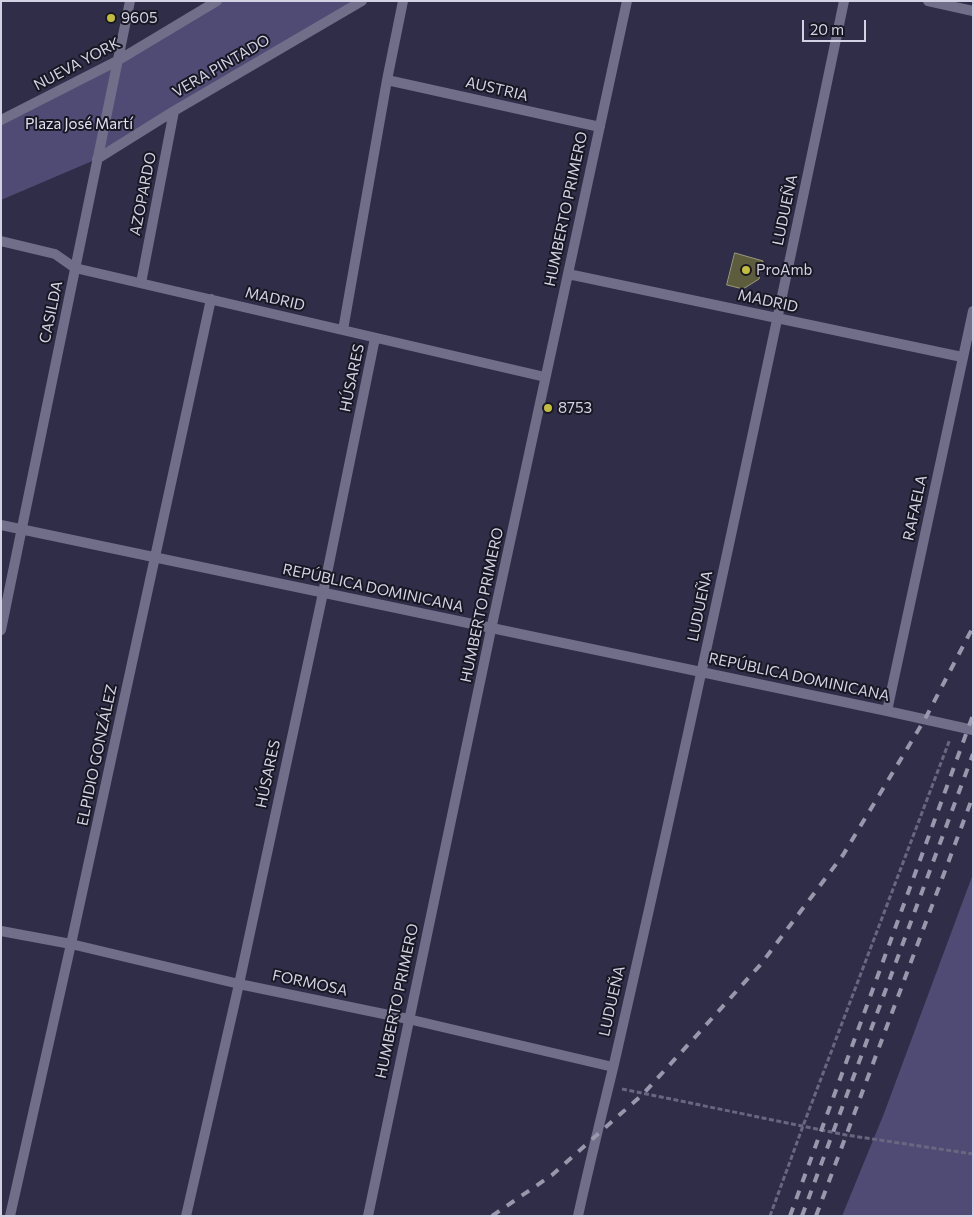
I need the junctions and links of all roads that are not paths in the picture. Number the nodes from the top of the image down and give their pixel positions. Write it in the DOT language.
graph roads {
  1 [pos="130,1"];
  2 [pos="217,1"];
  3 [pos="362,1"];
  4 [pos="403,1"];
  5 [pos="627,1"];
  6 [pos="844,1"];
  7 [pos="928,1"];
  8 [pos="203,6"];
  9 [pos="973,11"];
  10 [pos="118,61"];
  11 [pos="387,80"];
  12 [pos="174,112"];
  13 [pos="3,119"];
  14 [pos="600,127"];
  15 [pos="97,159"];
  16 [pos="1,241"];
  17 [pos="75,268"];
  18 [pos="568,274"];
  19 [pos="141,283"];
  20 [pos="211,300"];
  21 [pos="973,311"];
  22 [pos="778,318"];
  23 [pos="343,330"];
  24 [pos="375,338"];
  25 [pos="962,357"];
  26 [pos="545,377"];
  27 [pos="1,525"];
  28 [pos="21,529"];
  29 [pos="155,558"];
  30 [pos="323,592"];
  31 [pos="492,628"];
  32 [pos="1,630"];
  33 [pos="701,672"];
  34 [pos="887,711"];
  35 [pos="973,730"];
  36 [pos="1,931"];
  37 [pos="71,944"];
  38 [pos="239,984"];
  39 [pos="408,1019"];
  40 [pos="613,1067"];
  41 [pos="10,1216"];
  42 [pos="186,1216"];
  43 [pos="368,1216"];
  44 [pos="578,1216"];
  1 -- 10 [label="street, CASILDA"];
  2 -- 8 [label="street, NUEVA YORK"];
  3 -- 12 [label="street, VERA PINTADO"];
  4 -- 11 [label="street, HÚSARES"];
  5 -- 14 [label="street, HUMBERTO PRIMERO"];
  6 -- 22 [label="street, LUDUEÑA"];
  7 -- 9 [label="street"];
  8 -- 10 [label="street, NUEVA YORK"];
  10 -- 13 [label="street, NUEVA YORK"];
  10 -- 15 [label="street, CASILDA"];
  11 -- 14 [label="street, AUSTRIA"];
  11 -- 23 [label="street, HÚSARES"];
  12 -- 15 [label="street, VERA PINTADO"];
  12 -- 19 [label="street, AZOPARDO"];
  14 -- 18 [label="street, HUMBERTO PRIMERO"];
  15 -- 17 [label="street, CASILDA"];
  16 -- 17 [label="street, MADRID"];
  17 -- 19 [label="street, MADRID"];
  17 -- 28 [label="street, CASILDA"];
  18 -- 22 [label="street, MADRID"];
  18 -- 26 [label="street, HUMBERTO PRIMERO"];
  19 -- 20 [label="street, MADRID"];
  20 -- 23 [label="street, MADRID"];
  20 -- 29 [label="street, ELPIDIO GONZÁLEZ"];
  21 -- 25 [label="street, RAFAELA"];
  22 -- 25 [label="street, MADRID"];
  22 -- 33 [label="street, LUDUEÑA"];
  23 -- 24 [label="street, MADRID"];
  24 -- 26 [label="street, MADRID"];
  24 -- 30 [label="street, HÚSARES"];
  25 -- 34 [label="street, RAFAELA"];
  26 -- 31 [label="street, HUMBERTO PRIMERO"];
  27 -- 28 [label="street, REPÚBLICA DOMINICANA"];
  28 -- 29 [label="street, REPÚBLICA DOMINICANA"];
  28 -- 32 [label="street, CASILDA"];
  29 -- 30 [label="street, REPÚBLICA DOMINICANA"];
  29 -- 37 [label="street, ELPIDIO GONZÁLEZ"];
  30 -- 31 [label="street, REPÚBLICA DOMINICANA"];
  30 -- 38 [label="street, HÚSARES"];
  31 -- 33 [label="street, REPÚBLICA DOMINICANA"];
  31 -- 39 [label="street, HUMBERTO PRIMERO"];
  33 -- 34 [label="street, REPÚBLICA DOMINICANA"];
  33 -- 40 [label="street, LUDUEÑA"];
  34 -- 35 [label="street, REPÚBLICA DOMINICANA"];
  36 -- 37 [label="street, FORMOSA"];
  37 -- 38 [label="street, FORMOSA"];
  37 -- 41 [label="street, ELPIDIO GONZÁLEZ"];
  38 -- 39 [label="street, FORMOSA"];
  38 -- 42 [label="street, HÚSARES"];
  39 -- 40 [label="street, FORMOSA"];
  39 -- 43 [label="street, HUMBERTO PRIMERO"];
  40 -- 44 [label="street, LUDUEÑA"];
}
